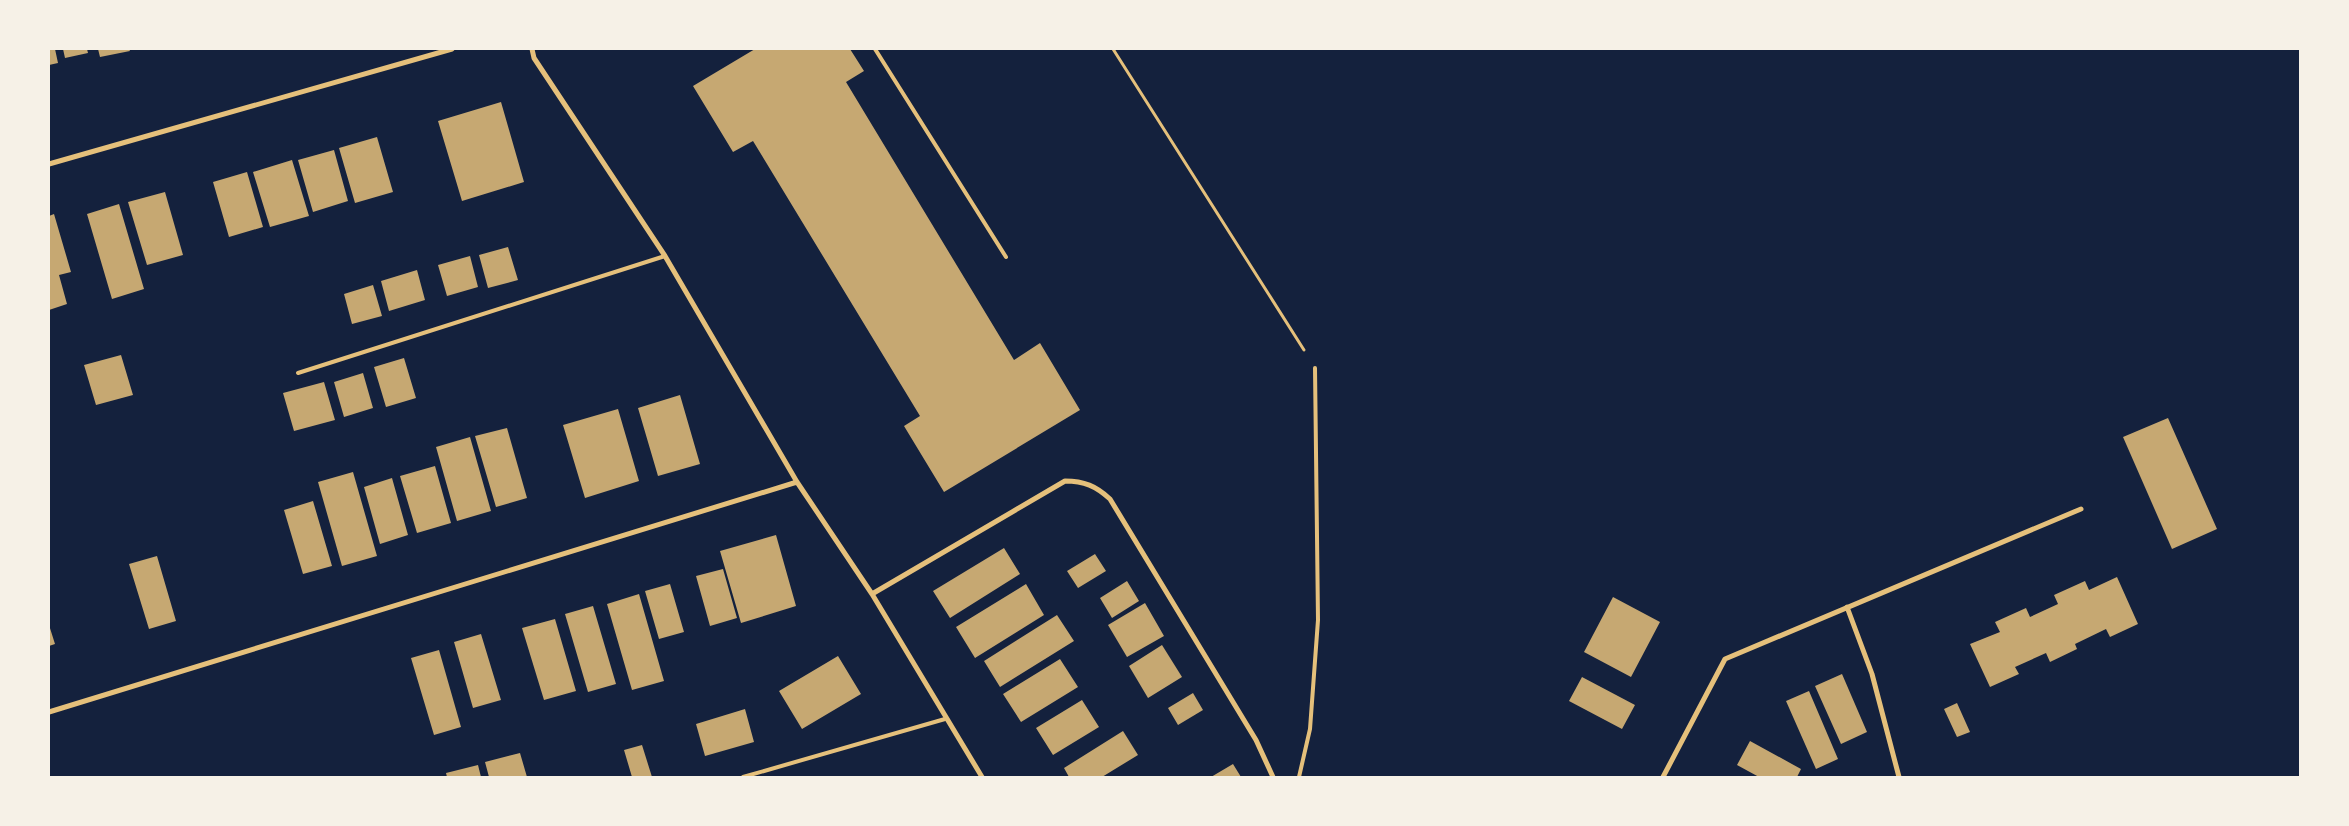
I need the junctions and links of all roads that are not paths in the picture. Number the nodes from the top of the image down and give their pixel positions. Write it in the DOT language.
graph roads {
  1 [pos="452,49"];
  2 [pos="532,49"];
  3 [pos="875,49"];
  4 [pos="49,164"];
  5 [pos="665,256"];
  6 [pos="1006,257"];
  7 [pos="1315,368"];
  8 [pos="298,373"];
  9 [pos="797,482"];
  10 [pos="2081,509"];
  11 [pos="872,594"];
  12 [pos="1847,607"];
  13 [pos="49,712"];
  14 [pos="945,719"];
  15 [pos="743,777"];
  16 [pos="982,777"];
  17 [pos="1273,777"];
  18 [pos="1299,777"];
  19 [pos="1663,777"];
  20 [pos="1900,777"];
  1 -- 4 [label="street"];
  2 -- 5 [label="street"];
  3 -- 6 [label="lane"];
  5 -- 8 [label="lane"];
  5 -- 9 [label="street"];
  7 -- 18 [label="lane"];
  9 -- 11 [label="street"];
  9 -- 13 [label="street"];
  10 -- 12 [label="street"];
  11 -- 14 [label="street"];
  11 -- 17 [label="street"];
  12 -- 19 [label="street"];
  12 -- 20 [label="street"];
  14 -- 15 [label="lane"];
  14 -- 16 [label="street"];
}
